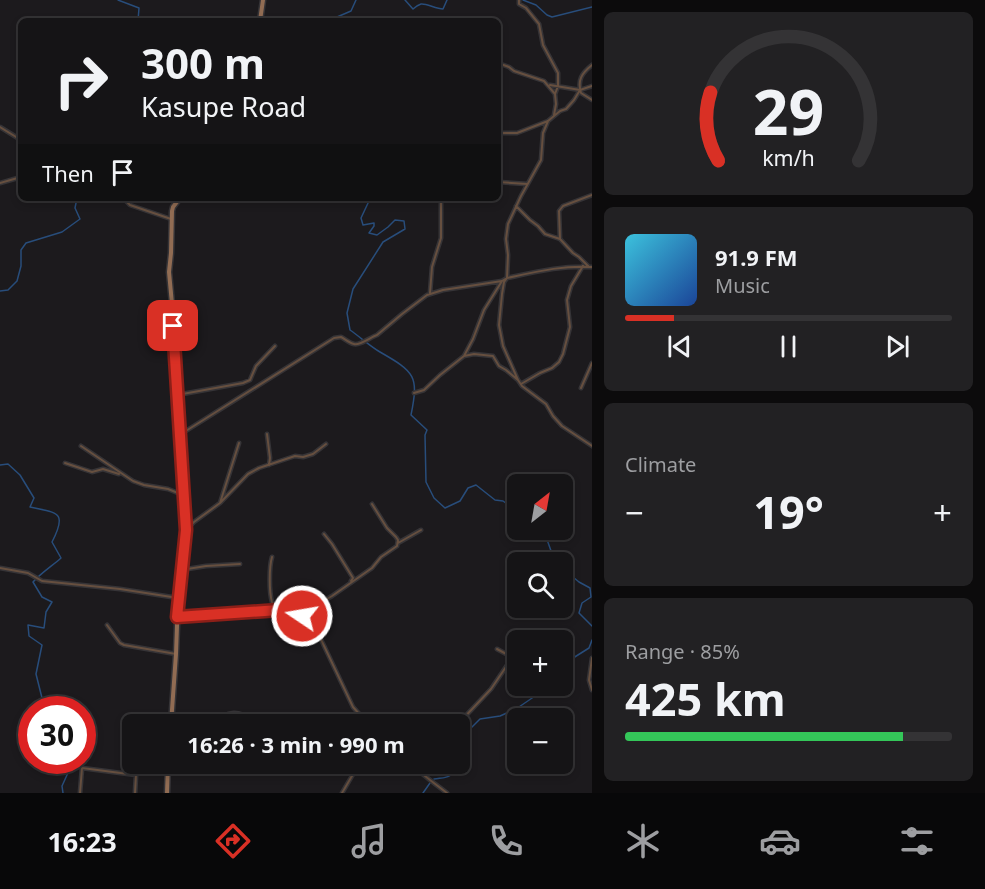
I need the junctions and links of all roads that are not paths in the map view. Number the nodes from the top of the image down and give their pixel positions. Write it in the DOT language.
graph roads {
  1 [pos="263,0"];
  2 [pos="519,0"];
  3 [pos="260,18"];
  4 [pos="501,64"];
  5 [pos="592,65"];
  6 [pos="548,85"];
  7 [pos="558,86"];
  8 [pos="592,86"];
  9 [pos="579,90"];
  10 [pos="555,94"];
  11 [pos="592,100"];
  12 [pos="554,115"];
  13 [pos="548,121"];
  14 [pos="0,127"];
  15 [pos="501,133"];
  16 [pos="18,138"];
  17 [pos="18,178"];
  18 [pos="501,182"];
  19 [pos="0,183"];
  20 [pos="527,184"];
  21 [pos="592,195"];
  22 [pos="126,201"];
  23 [pos="178,201"];
  24 [pos="441,201"];
  25 [pos="516,207"];
  26 [pos="171,219"];
  27 [pos="560,239"];
  28 [pos="583,266"];
  29 [pos="590,266"];
  30 [pos="507,278"];
  31 [pos="502,281"];
  32 [pos="428,295"];
  33 [pos="275,346"];
  34 [pos="464,356"];
  35 [pos="592,363"];
  36 [pos="518,380"];
  37 [pos="521,384"];
  38 [pos="581,388"];
  39 [pos="415,393"];
  40 [pos="177,395"];
  41 [pos="267,434"];
  42 [pos="180,435"];
  43 [pos="239,443"];
  44 [pos="327,444"];
  45 [pos="592,445"];
  46 [pos="81,446"];
  47 [pos="65,463"];
  48 [pos="269,465"];
  49 [pos="125,476"];
  50 [pos="183,495"];
  51 [pos="220,503"];
  52 [pos="372,504"];
  53 [pos="186,530"];
  54 [pos="421,530"];
  55 [pos="324,534"];
  56 [pos="398,543"];
  57 [pos="272,557"];
  58 [pos="240,564"];
  59 [pos="0,568"];
  60 [pos="181,570"];
  61 [pos="350,584"];
  62 [pos="178,598"];
  63 [pos="279,610"];
  64 [pos="298,615"];
  65 [pos="177,617"];
  66 [pos="106,625"];
  67 [pos="497,649"];
  68 [pos="176,654"];
  69 [pos="592,658"];
  70 [pos="592,690"];
  71 [pos="172,714"];
  72 [pos="358,714"];
  73 [pos="467,714"];
  74 [pos="168,774"];
  75 [pos="353,774"];
  76 [pos="422,774"];
  77 [pos="80,793"];
  78 [pos="135,793"];
  79 [pos="167,793"];
  80 [pos="342,793"];
  81 [pos="447,793"];
  1 -- 3 [label="street"];
  2 -- 7 [label="street"];
  4 -- 6 [label="street"];
  5 -- 9 [label="street"];
  6 -- 7 [label="street"];
  6 -- 10 [label="street"];
  7 -- 9 [label="street"];
  7 -- 10 [label="street"];
  8 -- 9 [label="street"];
  9 -- 11 [label="street"];
  9 -- 12 [label="street"];
  10 -- 12 [label="street"];
  12 -- 13 [label="street"];
  13 -- 15 [label="street"];
  13 -- 20 [label="street"];
  14 -- 16 [label="street"];
  17 -- 19 [label="street"];
  18 -- 20 [label="street"];
  20 -- 25 [label="street"];
  21 -- 27 [label="street"];
  22 -- 26 [label="street"];
  23 -- 26 [label="street"];
  24 -- 32 [label="street"];
  25 -- 27 [label="street"];
  25 -- 30 [label="street"];
  26 -- 40 [label="street"];
  27 -- 29 [label="street"];
  28 -- 29 [label="street"];
  28 -- 30 [label="street"];
  28 -- 37 [label="street"];
  30 -- 31 [label="street"];
  30 -- 36 [label="street"];
  31 -- 32 [label="street"];
  31 -- 34 [label="street"];
  32 -- 42 [label="street"];
  33 -- 40 [label="street"];
  34 -- 36 [label="street"];
  34 -- 39 [label="street"];
  35 -- 38 [label="street"];
  36 -- 37 [label="street"];
  37 -- 45 [label="street"];
  40 -- 42 [label="street"];
  41 -- 48 [label="street"];
  42 -- 50 [label="street"];
  43 -- 51 [label="street"];
  44 -- 48 [label="street"];
  46 -- 49 [label="street"];
  47 -- 49 [label="street"];
  48 -- 51 [label="street"];
  49 -- 50 [label="street"];
  50 -- 53 [label="street"];
  51 -- 53 [label="street"];
  52 -- 56 [label="street"];
  53 -- 60 [label="street"];
  54 -- 56 [label="street"];
  55 -- 61 [label="street"];
  56 -- 61 [label="street"];
  57 -- 63 [label="street"];
  58 -- 60 [label="street"];
  59 -- 62 [label="street"];
  60 -- 62 [label="street"];
  61 -- 64 [label="street"];
  62 -- 65 [label="street"];
  63 -- 64 [label="street"];
  63 -- 65 [label="street"];
  64 -- 72 [label="street"];
  65 -- 68 [label="street"];
  66 -- 68 [label="street"];
  67 -- 73 [label="street"];
  68 -- 71 [label="street"];
  69 -- 70 [label="street"];
  74 -- 79 [label="street"];
  75 -- 80 [label="street"];
  76 -- 81 [label="street"];
  77 -- 78 [label="street"];
}
